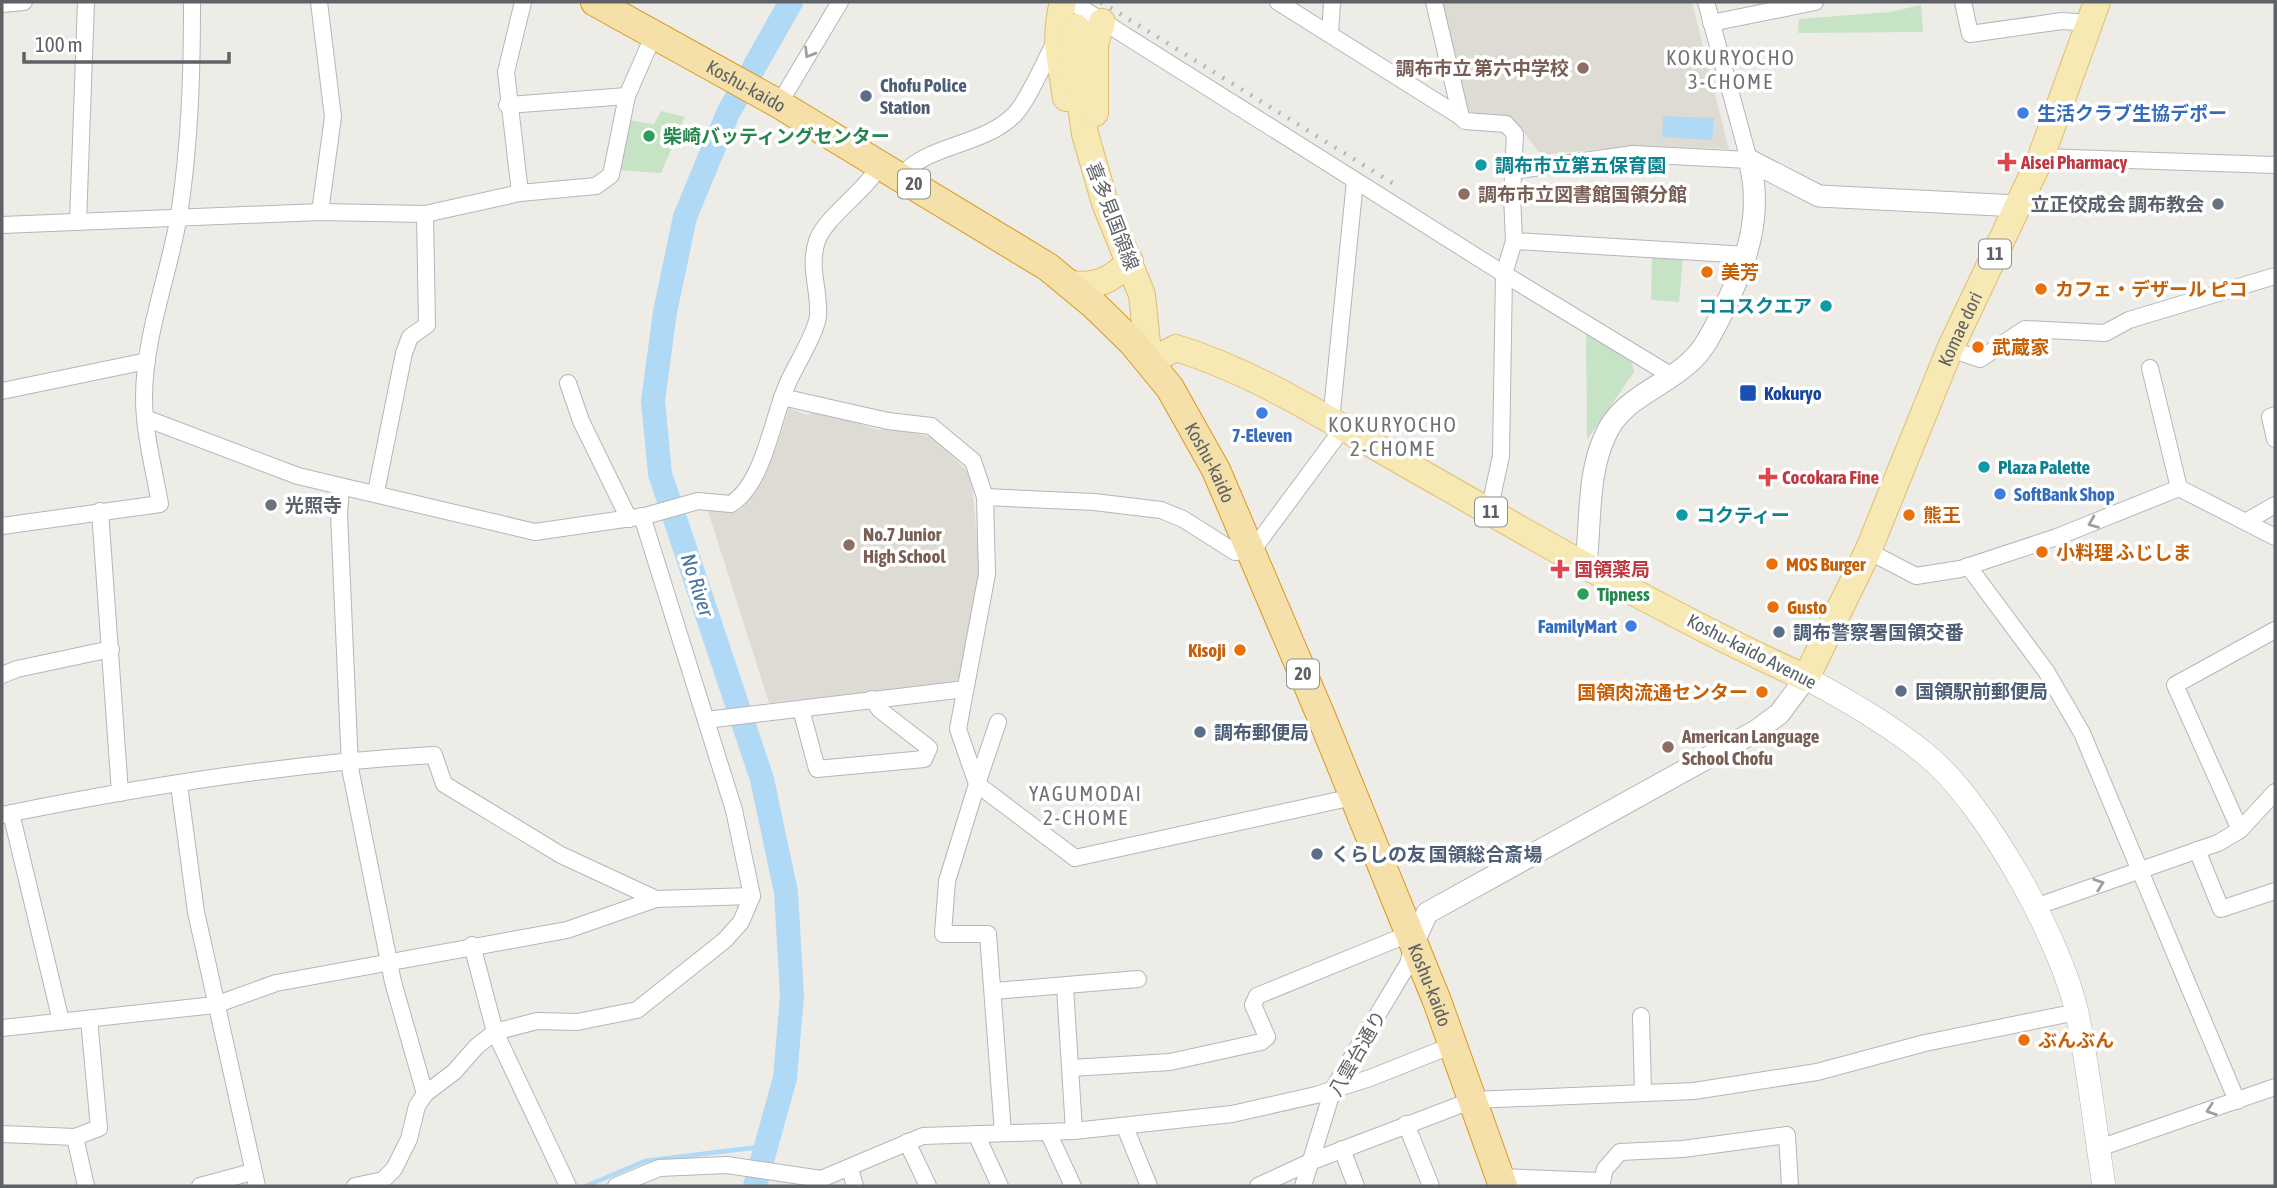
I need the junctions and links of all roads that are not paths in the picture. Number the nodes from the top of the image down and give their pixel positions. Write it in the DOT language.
graph roads {
  1 [pos="24,2"];
  2 [pos="86,2"];
  3 [pos="192,2"];
  4 [pos="319,2"];
  5 [pos="523,2"];
  6 [pos="840,2"];
  7 [pos="1063,2"];
  8 [pos="1278,2"];
  9 [pos="1332,2"];
  10 [pos="1434,2"];
  11 [pos="1706,2"];
  12 [pos="1815,2"];
  13 [pos="1963,2"];
  14 [pos="2,4"];
  15 [pos="607,5"];
  16 [pos="2093,13"];
  17 [pos="1077,22"];
  18 [pos="1711,23"];
  19 [pos="654,34"];
  20 [pos="1330,34"];
  21 [pos="627,96"];
  22 [pos="772,100"];
  23 [pos="507,106"];
  24 [pos="1461,117"];
  25 [pos="2041,157"];
  26 [pos="1749,160"];
  27 [pos="2275,165"];
  28 [pos="892,170"];
  29 [pos="1513,172"];
  30 [pos="1355,181"];
  31 [pos="520,193"];
  32 [pos="2018,206"];
  33 [pos="320,212"];
  34 [pos="425,214"];
  35 [pos="179,216"];
  36 [pos="78,222"];
  37 [pos="2,225"];
  38 [pos="1514,240"];
  39 [pos="1748,256"];
  40 [pos="1133,270"];
  41 [pos="1504,274"];
  42 [pos="2275,276"];
  43 [pos="1070,284"];
  44 [pos="1950,349"];
  45 [pos="1141,352"];
  46 [pos="147,361"];
  47 [pos="2150,368"];
  48 [pos="1672,376"];
  49 [pos="568,383"];
  50 [pos="2,391"];
  51 [pos="782,397"];
  52 [pos="2275,415"];
  53 [pos="145,418"];
  54 [pos="1337,424"];
  55 [pos="2275,439"];
  56 [pos="341,488"];
  57 [pos="2179,488"];
  58 [pos="376,492"];
  59 [pos="985,497"];
  60 [pos="2275,505"];
  61 [pos="100,511"];
  62 [pos="1489,511"];
  63 [pos="639,517"];
  64 [pos="2247,521"];
  65 [pos="2,526"];
  66 [pos="2275,537"];
  67 [pos="1252,551"];
  68 [pos="1868,551"];
  69 [pos="1586,564"];
  70 [pos="1968,566"];
  71 [pos="2275,631"];
  72 [pos="111,649"];
  73 [pos="2,675"];
  74 [pos="1805,678"];
  75 [pos="965,689"];
  76 [pos="872,699"];
  77 [pos="801,709"];
  78 [pos="709,719"];
  79 [pos="998,722"];
  80 [pos="350,760"];
  81 [pos="977,784"];
  82 [pos="179,785"];
  83 [pos="2275,792"];
  84 [pos="120,793"];
  85 [pos="1353,797"];
  86 [pos="6,814"];
  87 [pos="2240,830"];
  88 [pos="2197,849"];
  89 [pos="2141,869"];
  90 [pos="2275,891"];
  91 [pos="752,896"];
  92 [pos="656,899"];
  93 [pos="2035,907"];
  94 [pos="472,946"];
  95 [pos="1411,953"];
  96 [pos="390,962"];
  97 [pos="1138,979"];
  98 [pos="1065,987"];
  99 [pos="994,990"];
  100 [pos="215,1005"];
  101 [pos="2077,1012"];
  102 [pos="1641,1016"];
  103 [pos="89,1019"];
  104 [pos="61,1021"];
  105 [pos="2,1028"];
  106 [pos="495,1032"];
  107 [pos="1453,1045"];
  108 [pos="1070,1068"];
  109 [pos="2275,1087"];
  110 [pos="1333,1089"];
  111 [pos="1643,1092"];
  112 [pos="425,1094"];
  113 [pos="1473,1100"];
  114 [pos="2237,1101"];
  115 [pos="1406,1124"];
  116 [pos="1125,1127"];
  117 [pos="1074,1131"];
  118 [pos="1048,1132"];
  119 [pos="1003,1133"];
  120 [pos="2,1134"];
  121 [pos="976,1134"];
  122 [pos="75,1137"];
  123 [pos="907,1142"];
  124 [pos="2099,1148"];
  125 [pos="1342,1149"];
  126 [pos="1310,1162"];
  127 [pos="850,1169"];
  128 [pos="255,1179"];
  129 [pos="1502,1182"];
  130 [pos="1601,1184"];
  131 [pos="86,1186"];
  132 [pos="200,1186"];
  133 [pos="355,1186"];
  134 [pos="568,1186"];
  135 [pos="616,1186"];
  136 [pos="855,1186"];
  137 [pos="928,1186"];
  138 [pos="1000,1186"];
  139 [pos="1073,1186"];
  140 [pos="1149,1186"];
  141 [pos="1258,1186"];
  142 [pos="1303,1186"];
  143 [pos="1356,1186"];
  144 [pos="1431,1186"];
  145 [pos="1790,1186"];
  146 [pos="2104,1186"];
  1 -- 14 [label="street"];
  2 -- 36 [label="street"];
  3 -- 35 [label="street"];
  4 -- 33 [label="street"];
  5 -- 23 [label="street"];
  6 -- 22 [label="street, one-way"];
  7 -- 17 [label="main road"];
  8 -- 20 [label="street"];
  9 -- 20 [label="street"];
  10 -- 24 [label="street"];
  11 -- 18 [label="street"];
  12 -- 18 [label="street"];
  13 -- 16 [label="street"];
  15 -- 19 [label="highway, Koshu-kaido / 20"];
  16 -- 25 [label="main road, Komae dori / 11"];
  17 -- 28 [label="street"];
  17 -- 30 [label="street"];
  17 -- 40 [label="main road, 喜多見国領線"];
  17 -- 40 [label="main road"];
  18 -- 26 [label="street"];
  19 -- 21 [label="street"];
  19 -- 22 [label="highway, Koshu-kaido / 20"];
  20 -- 24 [label="street"];
  21 -- 23 [label="street"];
  21 -- 31 [label="street"];
  22 -- 28 [label="highway, Koshu-kaido / 20"];
  23 -- 31 [label="street"];
  24 -- 29 [label="street"];
  25 -- 27 [label="street"];
  25 -- 32 [label="main road, Komae dori / 11"];
  26 -- 29 [label="street"];
  26 -- 32 [label="street"];
  26 -- 39 [label="street"];
  28 -- 43 [label="highway, Koshu-kaido / 20"];
  28 -- 51 [label="street"];
  29 -- 38 [label="street"];
  30 -- 41 [label="street"];
  30 -- 54 [label="street"];
  31 -- 34 [label="street"];
  32 -- 44 [label="main road, Komae dori / 11"];
  33 -- 34 [label="street"];
  33 -- 35 [label="street"];
  34 -- 58 [label="street"];
  35 -- 36 [label="street"];
  35 -- 46 [label="street"];
  36 -- 37 [label="street"];
  38 -- 39 [label="street"];
  38 -- 41 [label="street"];
  39 -- 48 [label="street"];
  40 -- 43 [label="main road"];
  40 -- 45 [label="main road, 喜多見国領線"];
  41 -- 48 [label="street"];
  41 -- 62 [label="street"];
  42 -- 44 [label="street"];
  43 -- 45 [label="highway, Koshu-kaido / 20"];
  44 -- 68 [label="main road, 11"];
  45 -- 54 [label="main road, Koshu-kaido Avenue / 11"];
  45 -- 67 [label="highway, Koshu-kaido / 20"];
  46 -- 50 [label="street"];
  46 -- 53 [label="street"];
  47 -- 57 [label="street"];
  48 -- 69 [label="street"];
  49 -- 63 [label="street"];
  51 -- 59 [label="street"];
  51 -- 63 [label="street"];
  52 -- 55 [label="street"];
  53 -- 56 [label="street"];
  53 -- 61 [label="street"];
  54 -- 62 [label="main road, Koshu-kaido Avenue / 11"];
  54 -- 67 [label="street"];
  56 -- 58 [label="street"];
  56 -- 80 [label="street"];
  57 -- 64 [label="street"];
  57 -- 70 [label="street, one-way"];
  58 -- 63 [label="street"];
  59 -- 67 [label="street"];
  59 -- 75 [label="street"];
  60 -- 64 [label="street"];
  61 -- 65 [label="street"];
  61 -- 72 [label="street"];
  62 -- 69 [label="main road, Koshu-kaido Avenue / 11"];
  63 -- 78 [label="street"];
  64 -- 66 [label="street"];
  67 -- 85 [label="highway, Koshu-kaido / 20"];
  68 -- 70 [label="street"];
  68 -- 74 [label="main road, 11"];
  69 -- 74 [label="main road, Koshu-kaido Avenue / 11"];
  70 -- 89 [label="street"];
  71 -- 87 [label="street"];
  72 -- 73 [label="street"];
  72 -- 84 [label="street"];
  74 -- 93 [label="main road, Koshu-kaido Avenue"];
  74 -- 95 [label="street"];
  75 -- 76 [label="street"];
  75 -- 81 [label="street"];
  76 -- 77 [label="street"];
  76 -- 77 [label="street"];
  77 -- 78 [label="street"];
  78 -- 91 [label="street"];
  79 -- 81 [label="street"];
  80 -- 82 [label="street"];
  80 -- 92 [label="street"];
  80 -- 96 [label="street"];
  81 -- 85 [label="street"];
  81 -- 99 [label="street"];
  82 -- 84 [label="street"];
  82 -- 100 [label="street"];
  83 -- 87 [label="street"];
  84 -- 86 [label="street"];
  85 -- 95 [label="highway, Koshu-kaido / 20"];
  86 -- 104 [label="street"];
  87 -- 88 [label="street"];
  88 -- 89 [label="street"];
  88 -- 90 [label="street"];
  93 -- 89 [label="street, one-way"];
  89 -- 114 [label="street"];
  91 -- 92 [label="street"];
  91 -- 106 [label="street"];
  92 -- 94 [label="street"];
  93 -- 101 [label="main road, Koshu-kaido Avenue"];
  94 -- 96 [label="street"];
  94 -- 106 [label="street"];
  95 -- 107 [label="highway, Koshu-kaido / 20"];
  95 -- 108 [label="street"];
  95 -- 110 [label="street, 八雲台通り"];
  96 -- 100 [label="street"];
  96 -- 112 [label="street"];
  97 -- 98 [label="street"];
  98 -- 99 [label="street"];
  98 -- 108 [label="street"];
  99 -- 119 [label="street"];
  100 -- 103 [label="street"];
  100 -- 128 [label="street"];
  101 -- 111 [label="street"];
  101 -- 124 [label="main road, Koshu-kaido Avenue"];
  102 -- 111 [label="street"];
  103 -- 104 [label="street"];
  103 -- 122 [label="street"];
  104 -- 105 [label="street"];
  106 -- 112 [label="street"];
  106 -- 134 [label="street"];
  107 -- 110 [label="street"];
  107 -- 113 [label="highway, Koshu-kaido / 20"];
  108 -- 117 [label="street"];
  109 -- 114 [label="street"];
  110 -- 116 [label="street"];
  110 -- 126 [label="street, 八雲台通り"];
  111 -- 113 [label="street"];
  112 -- 133 [label="street"];
  113 -- 115 [label="street"];
  113 -- 129 [label="highway, Koshu-kaido / 20"];
  114 -- 124 [label="street, one-way"];
  115 -- 125 [label="street"];
  115 -- 144 [label="street"];
  116 -- 117 [label="street"];
  116 -- 140 [label="street"];
  117 -- 118 [label="street"];
  118 -- 119 [label="street"];
  118 -- 139 [label="street"];
  119 -- 121 [label="street"];
  120 -- 122 [label="street"];
  121 -- 123 [label="street"];
  121 -- 138 [label="street"];
  122 -- 131 [label="street"];
  123 -- 127 [label="street"];
  123 -- 137 [label="street"];
  124 -- 146 [label="main road, Koshu-kaido Avenue"];
  125 -- 126 [label="street"];
  125 -- 143 [label="street"];
  126 -- 141 [label="street"];
  126 -- 142 [label="street, 八雲台通り"];
  127 -- 135 [label="street"];
  127 -- 136 [label="street"];
  128 -- 132 [label="street"];
  129 -- 130 [label="street"];
  130 -- 145 [label="street"];
}
